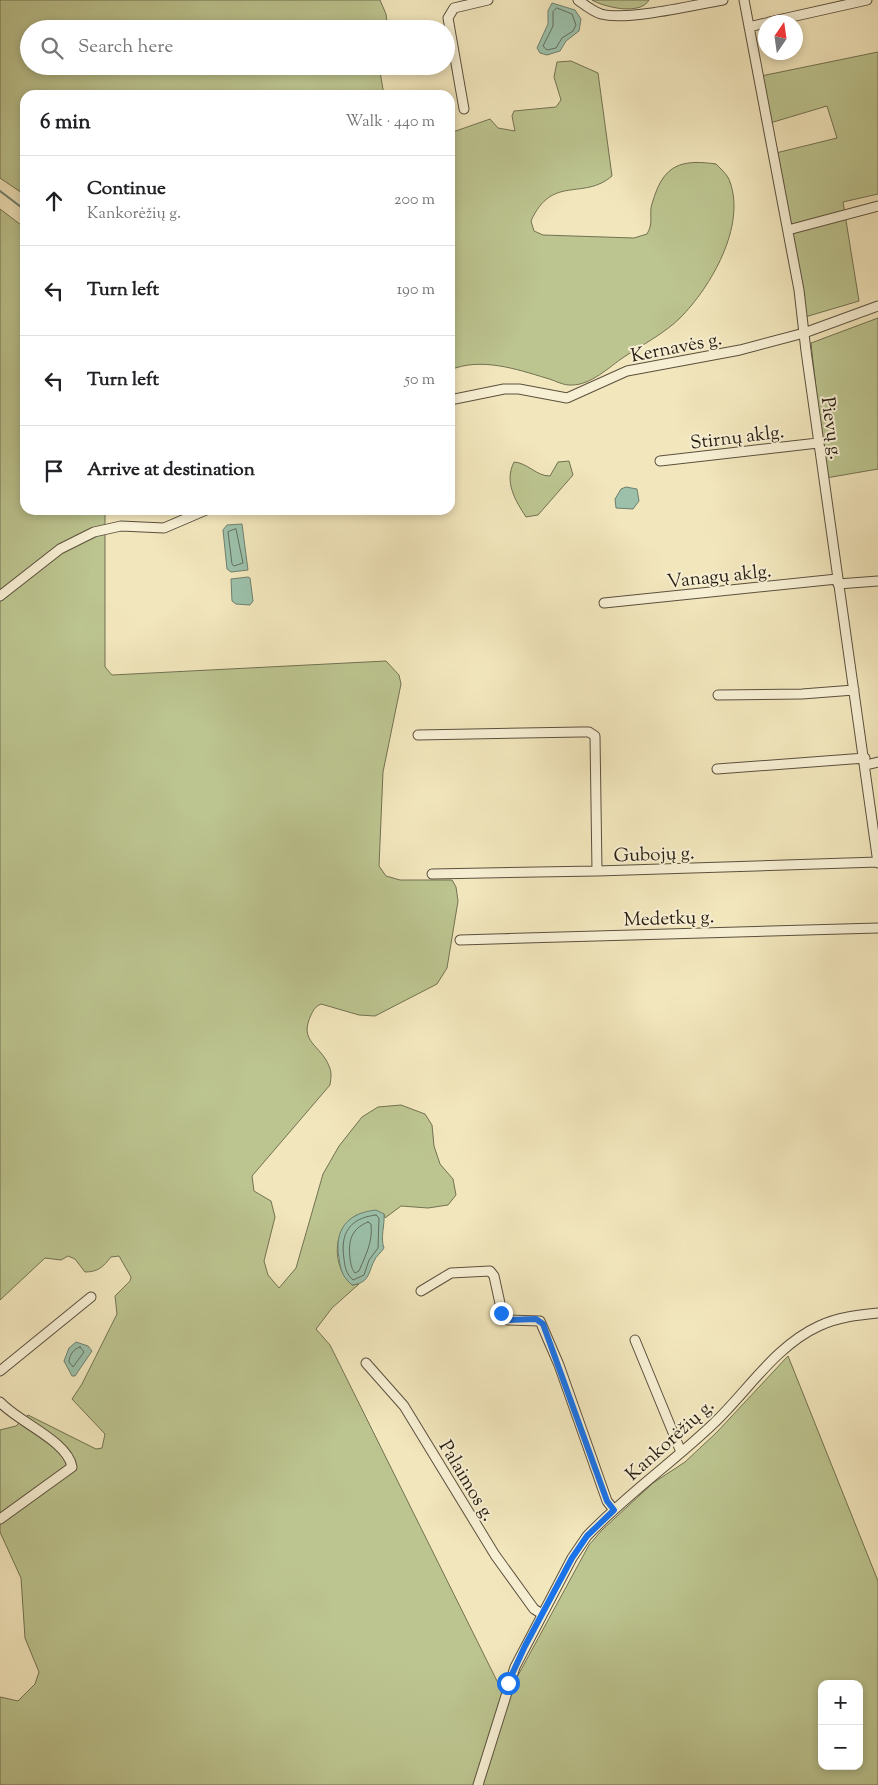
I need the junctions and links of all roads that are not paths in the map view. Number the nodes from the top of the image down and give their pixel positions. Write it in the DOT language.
graph roads {
  1 [pos="488,0"];
  2 [pos="578,0"];
  3 [pos="723,0"];
  4 [pos="744,0"];
  5 [pos="867,0"];
  6 [pos="802,15"];
  7 [pos="448,20"];
  8 [pos="758,25"];
  9 [pos="749,27"];
  10 [pos="455,58"];
  11 [pos="464,109"];
  12 [pos="878,206"];
  13 [pos="788,230"];
  14 [pos="878,306"];
  15 [pos="804,333"];
  16 [pos="455,399"];
  17 [pos="818,442"];
  18 [pos="660,462"];
  19 [pos="194,515"];
  20 [pos="838,581"];
  21 [pos="878,581"];
  22 [pos="0,596"];
  23 [pos="604,603"];
  24 [pos="854,690"];
  25 [pos="718,695"];
  26 [pos="418,735"];
  27 [pos="865,761"];
  28 [pos="878,762"];
  29 [pos="717,769"];
  30 [pos="876,823"];
  31 [pos="878,863"];
  32 [pos="597,871"];
  33 [pos="432,874"];
  34 [pos="878,928"];
  35 [pos="460,940"];
  36 [pos="422,1291"];
  37 [pos="91,1297"];
  38 [pos="878,1313"];
  39 [pos="635,1340"];
  40 [pos="366,1363"];
  41 [pos="0,1372"];
  42 [pos="0,1402"];
  43 [pos="681,1452"];
  44 [pos="614,1510"];
  45 [pos="0,1518"];
  46 [pos="542,1614"];
  47 [pos="478,1785"];
  1 -- 7 [label="street"];
  2 -- 3 [label="street"];
  4 -- 9 [label="street, Pievų g."];
  5 -- 6 [label="street"];
  8 -- 9 [label="street"];
  9 -- 13 [label="street, Pievų g."];
  10 -- 11 [label="street"];
  12 -- 13 [label="street"];
  13 -- 15 [label="street, Pievų g."];
  14 -- 15 [label="street, Kernavės g."];
  15 -- 16 [label="street, Kernavės g."];
  15 -- 17 [label="street, Pievų g."];
  17 -- 18 [label="street, Stirnų aklg."];
  17 -- 20 [label="street, Pievų g."];
  19 -- 22 [label="street"];
  20 -- 21 [label="street, Vanagų aklg."];
  20 -- 23 [label="street, Vanagų aklg."];
  20 -- 24 [label="street, Pievų g."];
  24 -- 25 [label="street"];
  24 -- 27 [label="street, Pievų g."];
  26 -- 32 [label="street"];
  27 -- 28 [label="street"];
  27 -- 29 [label="street"];
  27 -- 30 [label="street, Pievų g."];
  30 -- 31 [label="street, Pievų g."];
  31 -- 32 [label="street, Gubojų g."];
  32 -- 33 [label="street, Gubojų g."];
  34 -- 35 [label="street, Medetkų g."];
  36 -- 44 [label="street"];
  37 -- 41 [label="street"];
  38 -- 43 [label="street, Kankorėžių g."];
  39 -- 43 [label="street"];
  40 -- 46 [label="street, Palaimos g."];
  42 -- 45 [label="street"];
  43 -- 44 [label="street, Kankorėžių g."];
  44 -- 46 [label="street, Kankorėžių g."];
  46 -- 47 [label="street, Kankorėžių g."];
}
